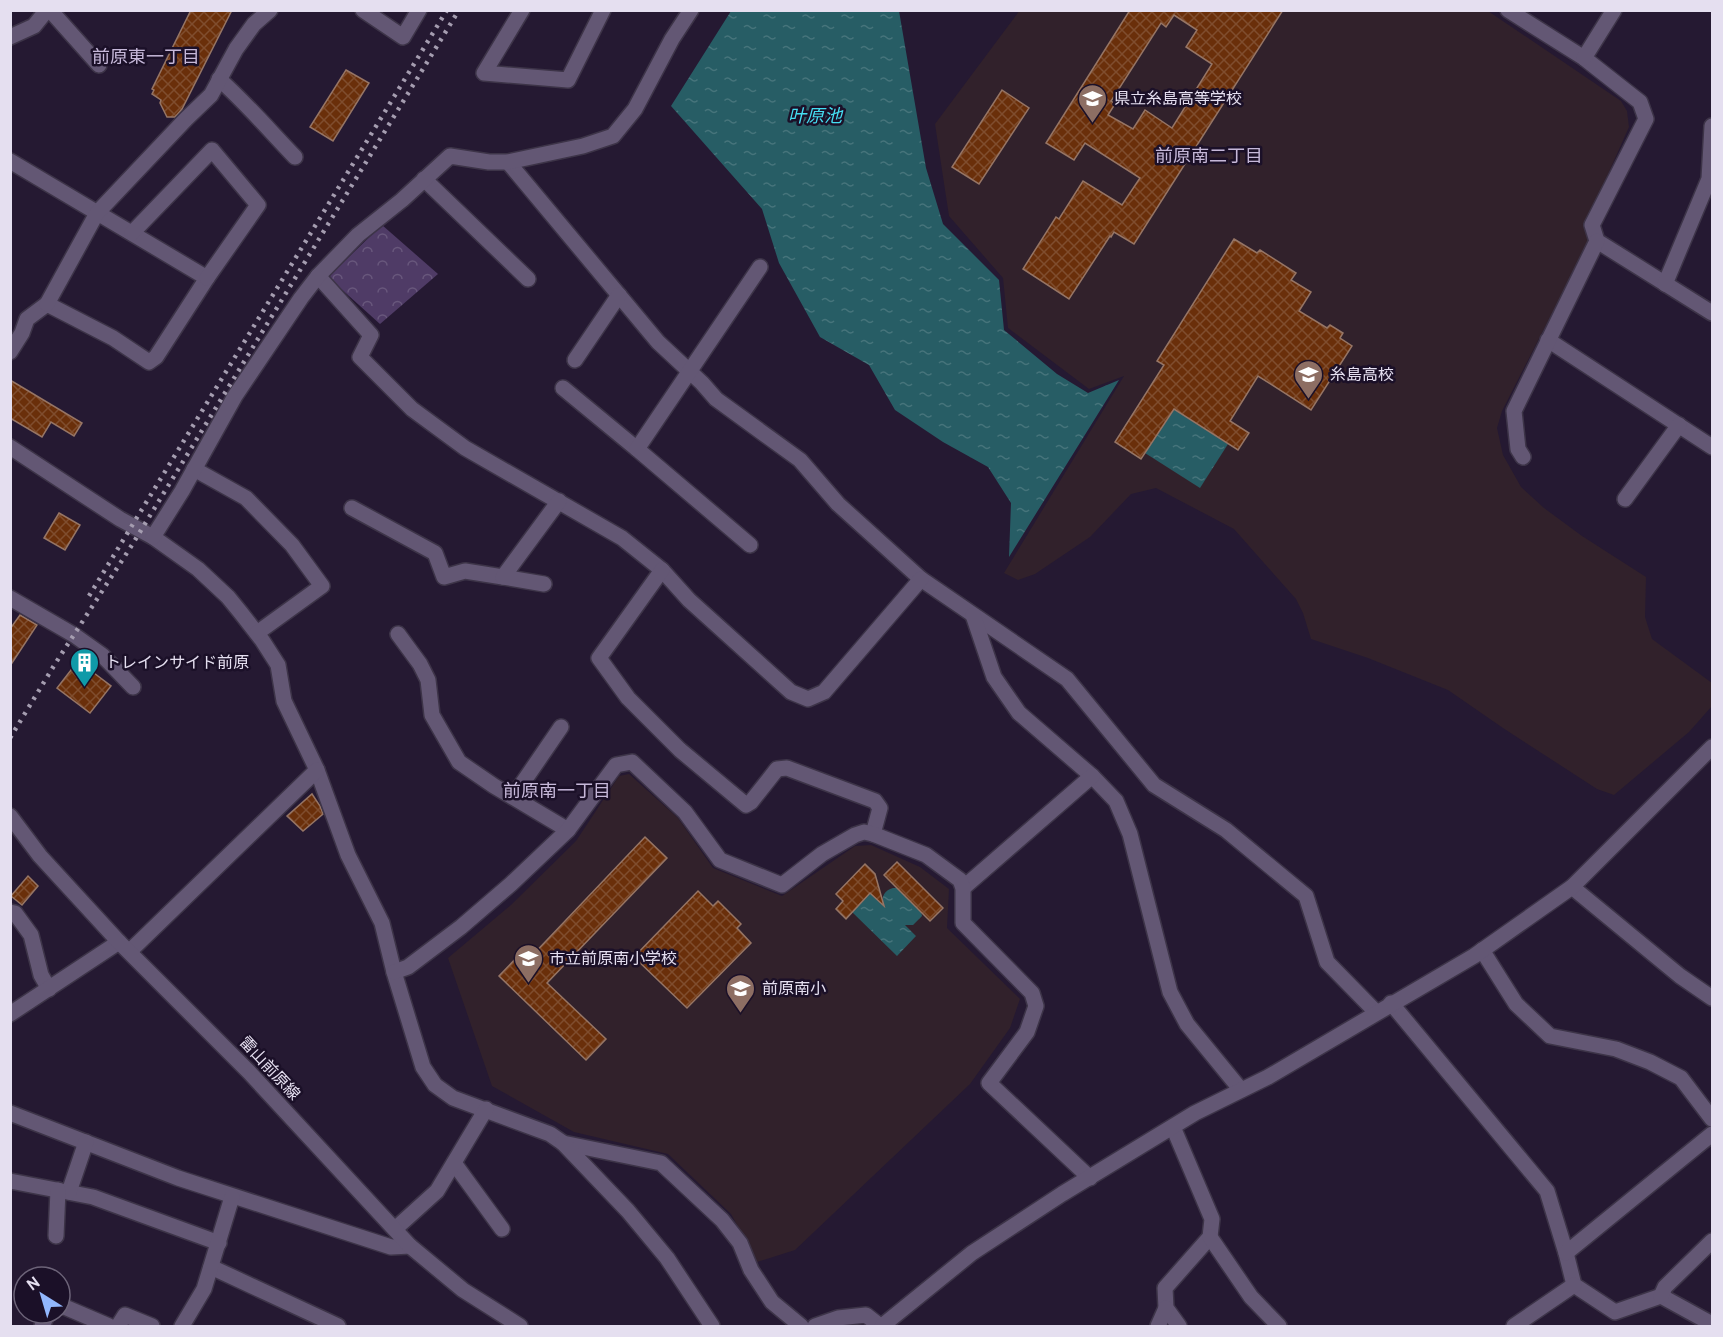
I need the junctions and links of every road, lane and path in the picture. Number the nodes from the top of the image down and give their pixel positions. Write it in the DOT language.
graph roads {
  1 [pos="48,10"];
  2 [pos="270,10"];
  3 [pos="363,10"];
  4 [pos="419,10"];
  5 [pos="522,10"];
  6 [pos="603,10"];
  7 [pos="691,10"];
  8 [pos="1508,10"];
  9 [pos="1614,10"];
  10 [pos="10,37"];
  11 [pos="1584,58"];
  12 [pos="99,65"];
  13 [pos="219,79"];
  14 [pos="1713,126"];
  15 [pos="295,157"];
  16 [pos="10,161"];
  17 [pos="508,162"];
  18 [pos="424,179"];
  19 [pos="97,213"];
  20 [pos="132,233"];
  21 [pos="1597,241"];
  22 [pos="760,267"];
  23 [pos="318,276"];
  24 [pos="207,278"];
  25 [pos="528,279"];
  26 [pos="1665,284"];
  27 [pos="619,295"];
  28 [pos="47,304"];
  29 [pos="1713,314"];
  30 [pos="1548,340"];
  31 [pos="10,352"];
  32 [pos="575,360"];
  33 [pos="689,371"];
  34 [pos="563,388"];
  35 [pos="1679,425"];
  36 [pos="11,447"];
  37 [pos="1713,447"];
  38 [pos="638,449"];
  39 [pos="1523,457"];
  40 [pos="194,469"];
  41 [pos="1625,499"];
  42 [pos="559,501"];
  43 [pos="352,508"];
  44 [pos="153,537"];
  45 [pos="750,545"];
  46 [pos="662,570"];
  47 [pos="503,576"];
  48 [pos="921,579"];
  49 [pos="544,584"];
  50 [pos="10,598"];
  51 [pos="973,615"];
  52 [pos="257,633"];
  53 [pos="398,634"];
  54 [pos="133,687"];
  55 [pos="561,727"];
  56 [pos="1713,747"];
  57 [pos="317,770"];
  58 [pos="1092,776"];
  59 [pos="513,797"];
  60 [pos="10,816"];
  61 [pos="568,830"];
  62 [pos="873,834"];
  63 [pos="1572,887"];
  64 [pos="963,888"];
  65 [pos="10,912"];
  66 [pos="124,946"];
  67 [pos="1482,950"];
  68 [pos="394,972"];
  69 [pos="49,989"];
  70 [pos="1713,998"];
  71 [pos="1391,1003"];
  72 [pos="1376,1012"];
  73 [pos="10,1014"];
  74 [pos="1241,1090"];
  75 [pos="486,1109"];
  76 [pos="10,1113"];
  77 [pos="1713,1119"];
  78 [pos="1173,1126"];
  79 [pos="1713,1134"];
  80 [pos="86,1142"];
  81 [pos="563,1143"];
  82 [pos="454,1163"];
  83 [pos="1090,1178"];
  84 [pos="10,1180"];
  85 [pos="64,1191"];
  86 [pos="232,1197"];
  87 [pos="395,1229"];
  88 [pos="502,1229"];
  89 [pos="56,1236"];
  90 [pos="1210,1236"];
  91 [pos="1713,1241"];
  92 [pos="219,1243"];
  93 [pos="410,1246"];
  94 [pos="1566,1252"];
  95 [pos="211,1267"];
  96 [pos="1574,1285"];
  97 [pos="1661,1296"];
  98 [pos="1166,1308"];
  99 [pos="72,1310"];
  100 [pos="1612,1319"];
  101 [pos="1713,1324"];
  102 [pos="109,1326"];
  103 [pos="118,1326"];
  104 [pos="152,1326"];
  105 [pos="182,1326"];
  106 [pos="338,1326"];
  107 [pos="520,1326"];
  108 [pos="712,1326"];
  109 [pos="801,1326"];
  110 [pos="815,1326"];
  111 [pos="881,1326"];
  112 [pos="1158,1326"];
  113 [pos="1179,1326"];
  114 [pos="1280,1326"];
  115 [pos="1514,1326"];
  1 -- 10 [label="street"];
  1 -- 12 [label="street"];
  2 -- 13 [label="street"];
  3 -- 4 [label="street"];
  5 -- 6 [label="street"];
  7 -- 17 [label="street"];
  8 -- 11 [label="street"];
  9 -- 11 [label="street"];
  11 -- 21 [label="street"];
  13 -- 15 [label="street"];
  13 -- 19 [label="street"];
  14 -- 26 [label="street"];
  16 -- 19 [label="street"];
  17 -- 18 [label="street"];
  17 -- 27 [label="street"];
  18 -- 23 [label="street"];
  18 -- 25 [label="street"];
  19 -- 20 [label="street"];
  19 -- 28 [label="street"];
  20 -- 24 [label="street"];
  20 -- 24 [label="street"];
  21 -- 26 [label="street"];
  21 -- 30 [label="street"];
  22 -- 33 [label="street"];
  23 -- 40 [label="street"];
  23 -- 42 [label="street"];
  24 -- 28 [label="street"];
  26 -- 29 [label="street"];
  27 -- 32 [label="street"];
  27 -- 33 [label="street"];
  28 -- 31 [label="street"];
  30 -- 35 [label="street"];
  30 -- 39 [label="street"];
  33 -- 38 [label="street"];
  33 -- 48 [label="street"];
  34 -- 38 [label="street"];
  35 -- 37 [label="street"];
  35 -- 41 [label="street"];
  36 -- 44 [label="street"];
  38 -- 45 [label="street"];
  40 -- 44 [label="street"];
  40 -- 52 [label="street"];
  42 -- 46 [label="street"];
  42 -- 47 [label="street"];
  43 -- 47 [label="street"];
  44 -- 52 [label="street"];
  46 -- 48 [label="street"];
  46 -- 62 [label="street"];
  47 -- 49 [label="street"];
  48 -- 51 [label="street"];
  50 -- 54 [label="street"];
  51 -- 58 [label="street"];
  51 -- 72 [label="street"];
  52 -- 57 [label="street"];
  53 -- 59 [label="street"];
  55 -- 59 [label="street"];
  56 -- 63 [label="street"];
  57 -- 66 [label="street"];
  57 -- 68 [label="street"];
  58 -- 64 [label="street"];
  58 -- 74 [label="street"];
  59 -- 61 [label="street"];
  60 -- 66 [label="street, 雷山前原線"];
  61 -- 62 [label="street"];
  61 -- 68 [label="street"];
  62 -- 64 [label="street"];
  63 -- 67 [label="street"];
  63 -- 70 [label="street"];
  64 -- 83 [label="street"];
  65 -- 69 [label="street"];
  66 -- 69 [label="street"];
  66 -- 87 [label="street, 雷山前原線"];
  67 -- 71 [label="street"];
  67 -- 77 [label="street"];
  68 -- 75 [label="street"];
  69 -- 73 [label="street"];
  71 -- 72 [label="street"];
  71 -- 94 [label="street"];
  72 -- 74 [label="street"];
  74 -- 78 [label="street"];
  75 -- 81 [label="street"];
  75 -- 82 [label="street"];
  76 -- 80 [label="street"];
  78 -- 83 [label="street"];
  78 -- 90 [label="street"];
  79 -- 94 [label="street"];
  80 -- 85 [label="street"];
  80 -- 86 [label="street"];
  81 -- 108 [label="street"];
  81 -- 109 [label="street"];
  82 -- 87 [label="street"];
  82 -- 88 [label="street"];
  83 -- 111 [label="street"];
  84 -- 85 [label="street"];
  85 -- 89 [label="street"];
  85 -- 92 [label="street"];
  86 -- 92 [label="street"];
  86 -- 93 [label="street"];
  87 -- 93 [label="street, 雷山前原線"];
  90 -- 98 [label="street"];
  90 -- 114 [label="street"];
  91 -- 97 [label="street"];
  92 -- 95 [label="street"];
  93 -- 107 [label="street, 雷山前原線"];
  94 -- 96 [label="street"];
  95 -- 105 [label="street"];
  95 -- 106 [label="street"];
  96 -- 100 [label="street"];
  96 -- 115 [label="street"];
  97 -- 100 [label="street"];
  97 -- 101 [label="street"];
  98 -- 112 [label="street"];
  98 -- 113 [label="street"];
  99 -- 102 [label="street"];
  103 -- 104 [label="street"];
  110 -- 111 [label="street"];
}
